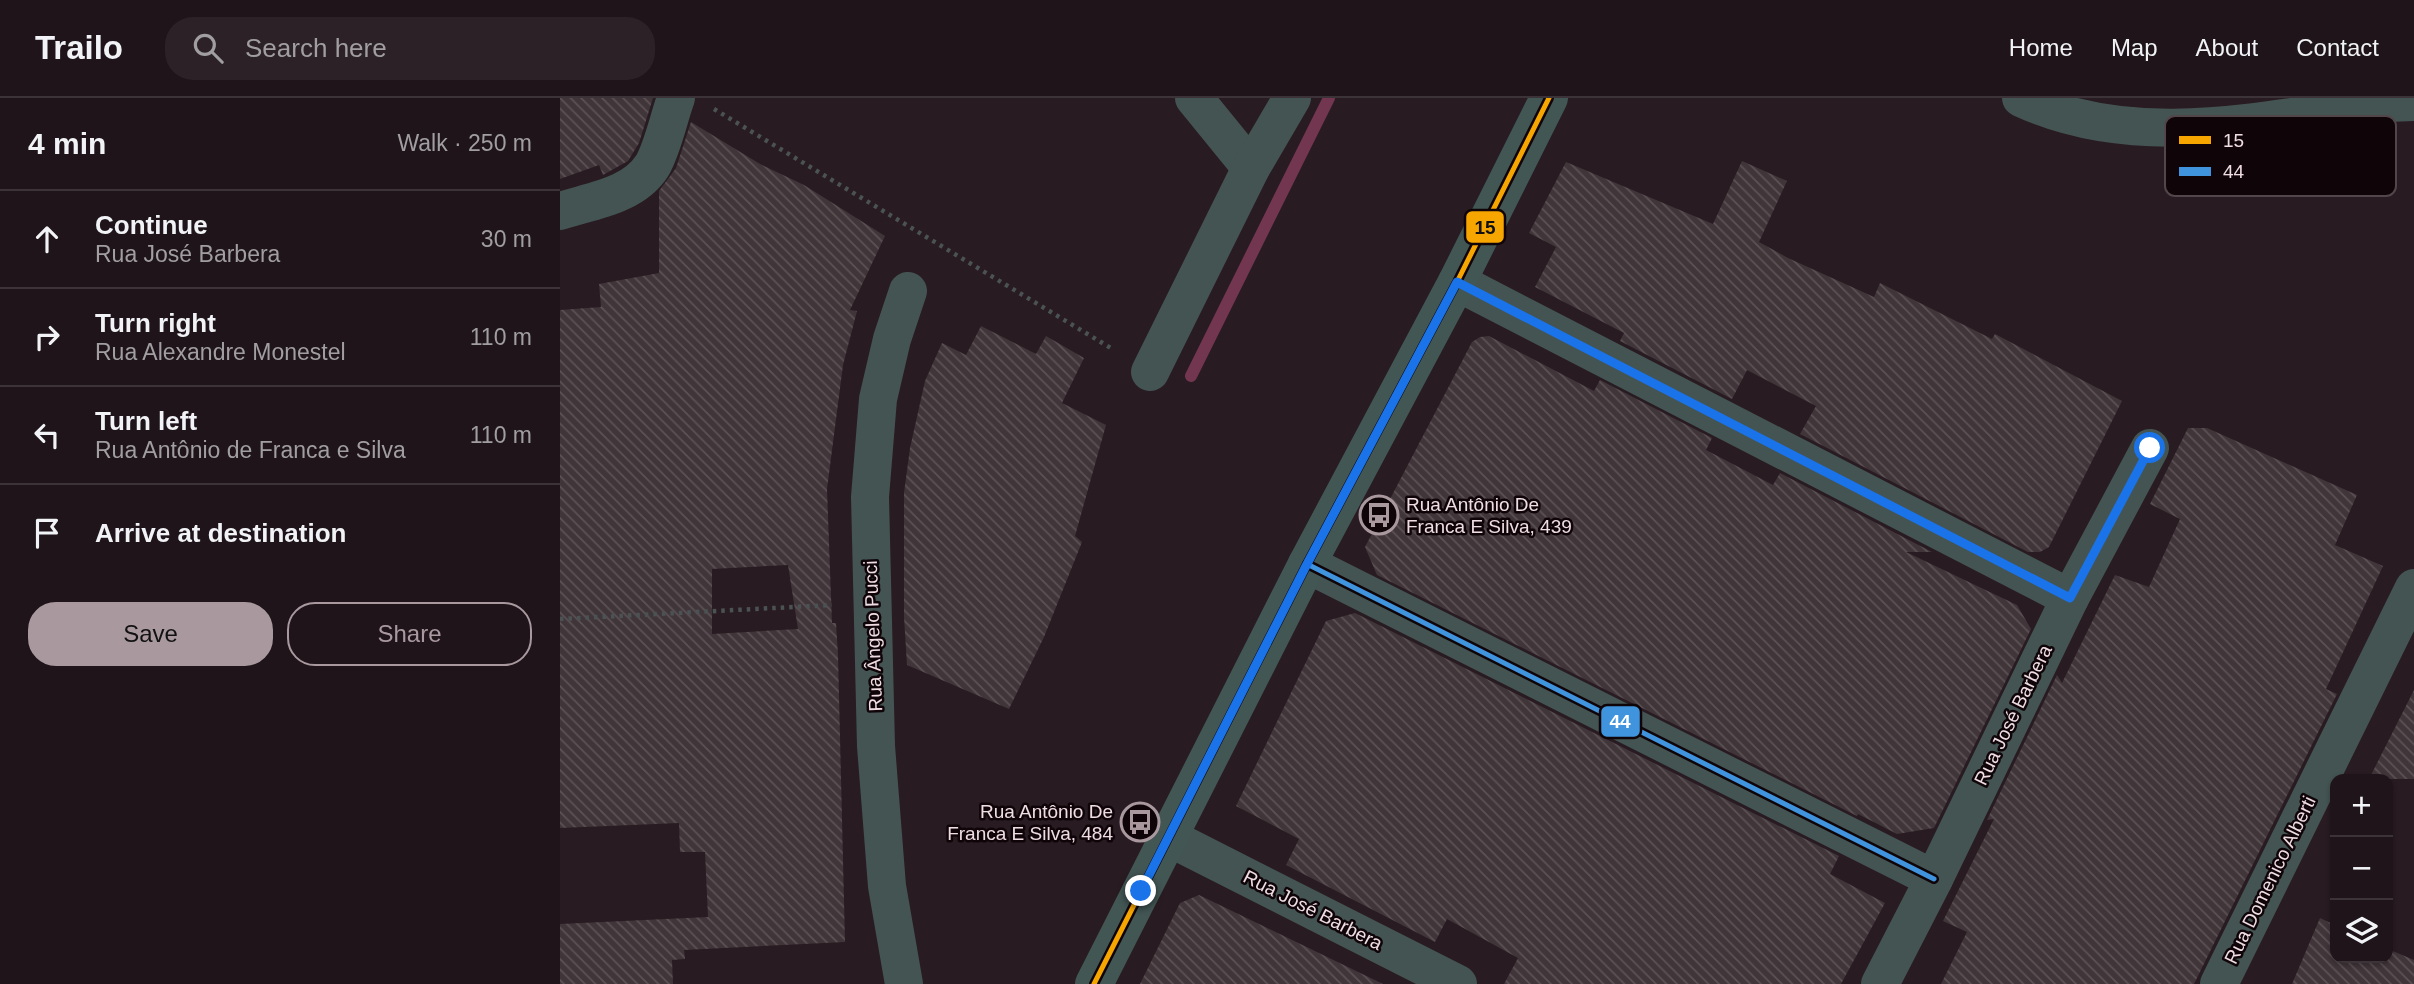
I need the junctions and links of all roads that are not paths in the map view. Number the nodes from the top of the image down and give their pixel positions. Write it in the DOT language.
graph roads {
  1 [pos="1194,98"];
  2 [pos="1292,98"];
  3 [pos="1549,98"];
  4 [pos="2021,98"];
  5 [pos="691,102"];
  6 [pos="2414,102"];
  7 [pos="2296,116"];
  8 [pos="2165,128"];
  9 [pos="1251,168"];
  10 [pos="560,211"];
  11 [pos="1457,282"];
  12 [pos="908,291"];
  13 [pos="1150,372"];
  14 [pos="2150,448"];
  15 [pos="1307,564"];
  16 [pos="2414,588"];
  17 [pos="2070,598"];
  18 [pos="1168,837"];
  19 [pos="1934,879"];
  20 [pos="904,984"];
  21 [pos="1094,984"];
  22 [pos="1458,984"];
  23 [pos="1880,984"];
  24 [pos="2219,984"];
  1 -- 9 [label="street"];
  2 -- 9 [label="street"];
  3 -- 11 [label="main road"];
  4 -- 8 [label="street"];
  5 -- 10 [label="street"];
  6 -- 7 [label="street"];
  9 -- 13 [label="street"];
  11 -- 15 [label="main road"];
  11 -- 17 [label="street"];
  12 -- 20 [label="street, Rua Ângelo Pucci"];
  14 -- 17 [label="street, Rua José Barbera"];
  15 -- 18 [label="main road"];
  15 -- 19 [label="street"];
  16 -- 24 [label="street, Rua Domenico Alberti"];
  17 -- 19 [label="street, Rua José Barbera"];
  18 -- 21 [label="main road"];
  18 -- 22 [label="street, Rua José Barbera"];
  19 -- 23 [label="street, Rua José Barbera"];
}
